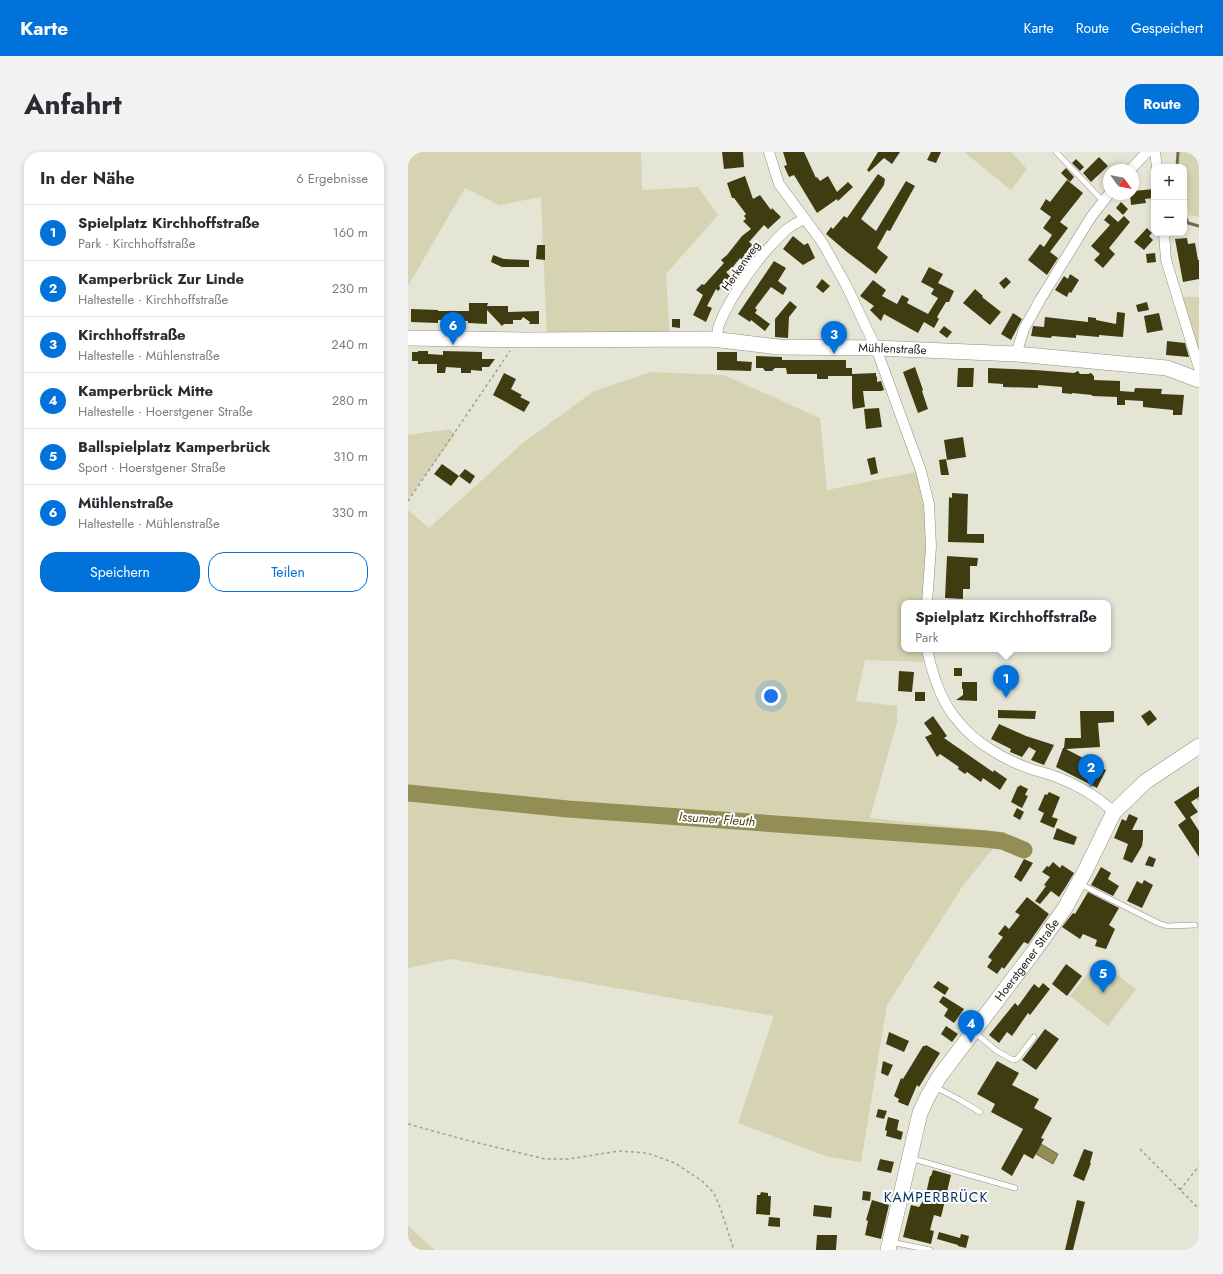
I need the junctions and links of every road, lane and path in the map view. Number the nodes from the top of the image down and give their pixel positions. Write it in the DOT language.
graph roads {
  1 [pos="770,152"];
  2 [pos="1056,152"];
  3 [pos="1147,152"];
  4 [pos="1155,152"];
  5 [pos="1136,164"];
  6 [pos="1157,164"];
  7 [pos="1103,194"];
  8 [pos="1104,200"];
  9 [pos="804,219"];
  10 [pos="1164,236"];
  11 [pos="408,338"];
  12 [pos="518,340"];
  13 [pos="717,340"];
  14 [pos="876,348"];
  15 [pos="1016,354"];
  16 [pos="1199,368"];
  17 [pos="1199,380"];
  18 [pos="408,501"];
  19 [pos="926,600"];
  20 [pos="928,652"];
  21 [pos="1199,746"];
  22 [pos="1114,812"];
  23 [pos="1078,884"];
  24 [pos="1195,925"];
  25 [pos="973,1031"];
  26 [pos="1034,1037"];
  27 [pos="934,1084"];
  28 [pos="980,1112"];
  29 [pos="408,1124"];
  30 [pos="1140,1149"];
  31 [pos="910,1158"];
  32 [pos="1199,1166"];
  33 [pos="1015,1188"];
  34 [pos="1180,1190"];
  35 [pos="1199,1209"];
  36 [pos="889,1246"];
  37 [pos="734,1250"];
  38 [pos="930,1250"];
  1 -- 9 [label="street"];
  2 -- 7 [label="lane"];
  3 -- 5 [label="street"];
  4 -- 6 [label="street"];
  8 -- 15 [label="street"];
  9 -- 13 [label="street, Herkenweg"];
  9 -- 14 [label="street"];
  10 -- 16 [label="street"];
  11 -- 12 [label="street, Mühlenstraße"];
  12 -- 13 [label="street, Mühlenstraße"];
  12 -- 18 [label="path"];
  13 -- 14 [label="street, Mühlenstraße"];
  14 -- 15 [label="street, Mühlenstraße"];
  14 -- 19 [label="street"];
  15 -- 17 [label="street, Mühlenstraße"];
  20 -- 22 [label="street"];
  21 -- 22 [label="street, Hoerstgener Straße"];
  22 -- 23 [label="street, Hoerstgener Straße"];
  23 -- 24 [label="lane"];
  23 -- 25 [label="street, Hoerstgener Straße"];
  25 -- 26 [label="lane"];
  25 -- 27 [label="street, Hoerstgener Straße"];
  27 -- 28 [label="lane"];
  27 -- 31 [label="street, Hoerstgener Straße"];
  29 -- 37 [label="path"];
  30 -- 34 [label="path"];
  31 -- 33 [label="lane"];
  31 -- 36 [label="street, Hoerstgener Straße"];
  32 -- 34 [label="path"];
  34 -- 35 [label="path"];
  36 -- 38 [label="lane"];
}
